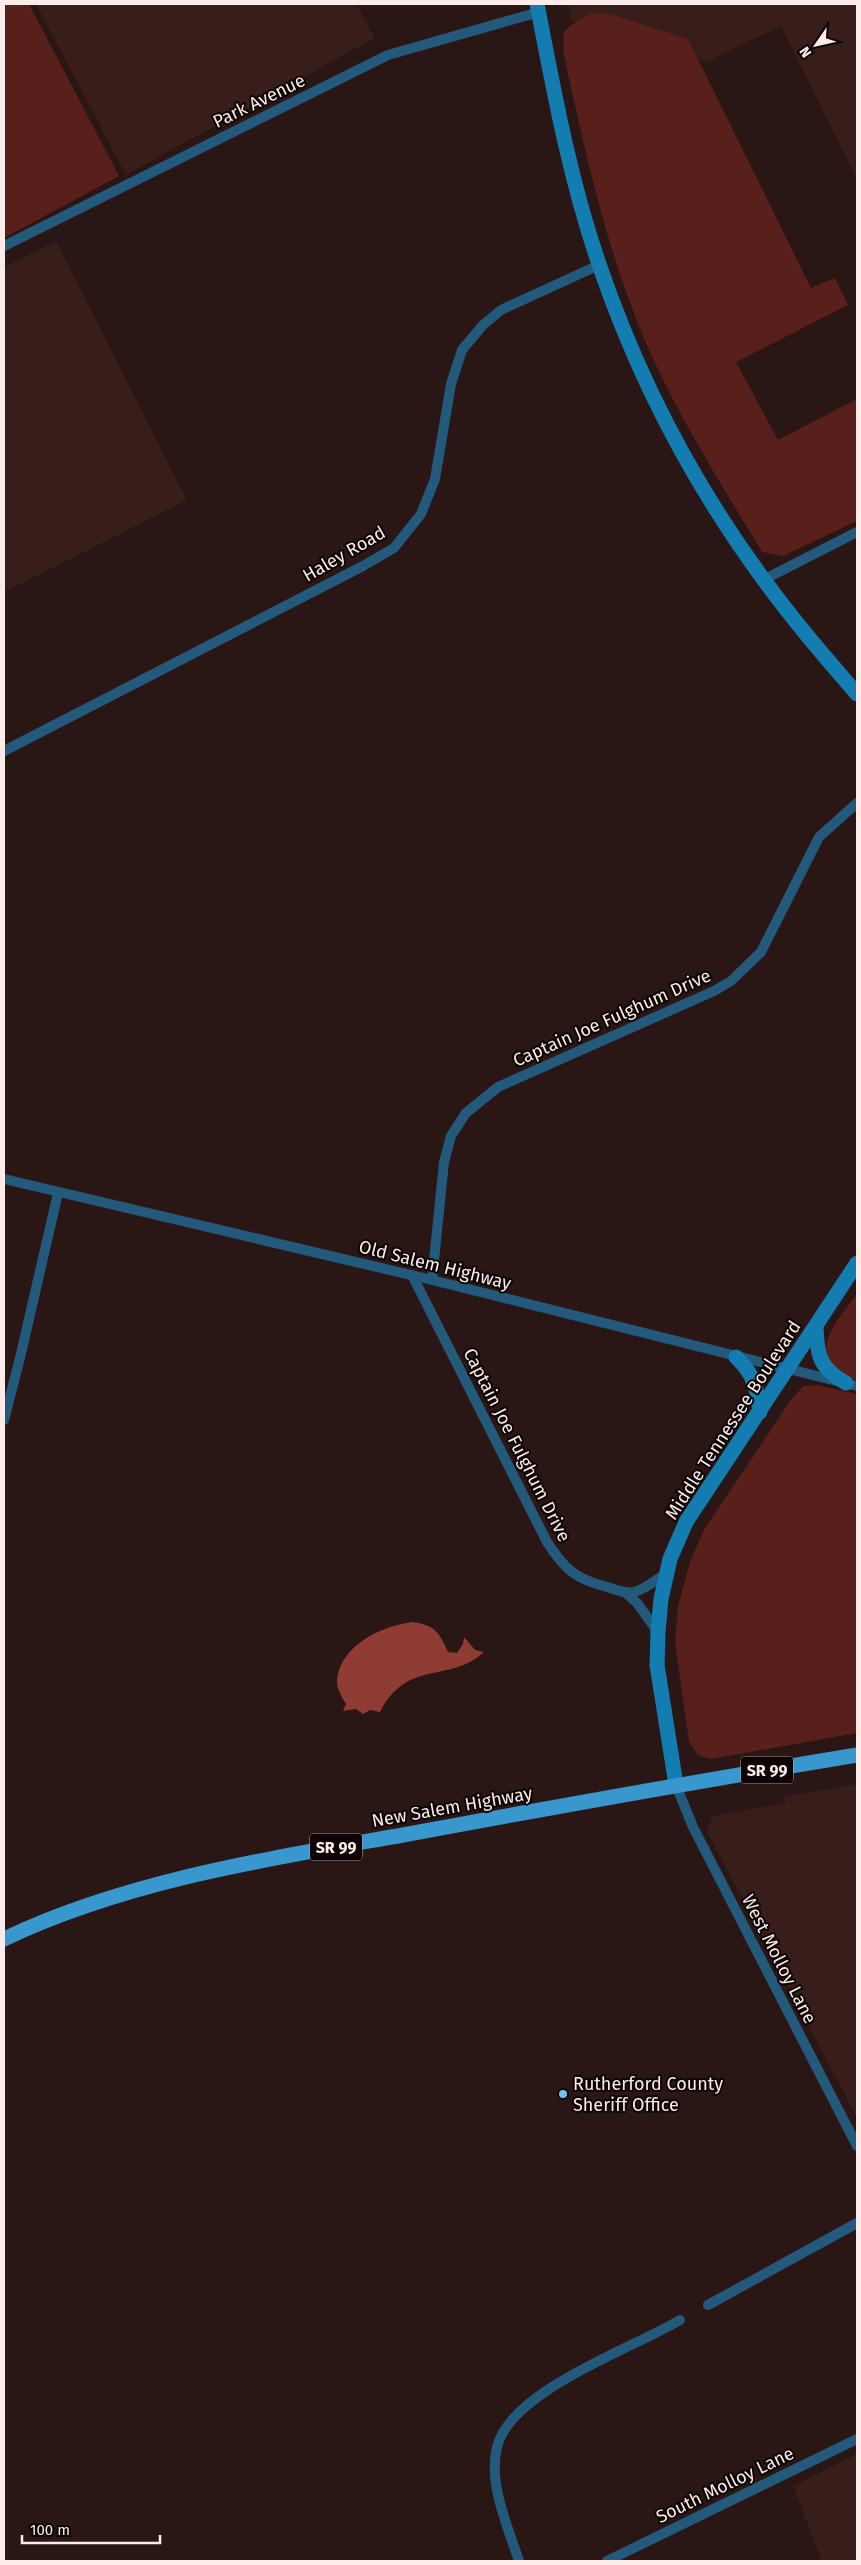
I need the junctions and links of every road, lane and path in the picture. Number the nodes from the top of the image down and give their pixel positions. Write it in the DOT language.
graph roads {
  1 [pos="538,8"];
  2 [pos="4,246"];
  3 [pos="599,265"];
  4 [pos="857,532"];
  5 [pos="763,580"];
  6 [pos="857,694"];
  7 [pos="4,751"];
  8 [pos="857,803"];
  9 [pos="4,1179"];
  10 [pos="58,1193"];
  11 [pos="857,1263"];
  12 [pos="412,1275"];
  13 [pos="432,1280"];
  14 [pos="816,1326"];
  15 [pos="736,1357"];
  16 [pos="787,1370"];
  17 [pos="852,1385"];
  18 [pos="760,1412"];
  19 [pos="4,1420"];
  20 [pos="668,1572"];
  21 [pos="626,1593"];
  22 [pos="658,1632"];
  23 [pos="857,1755"];
  24 [pos="676,1785"];
  25 [pos="4,1939"];
  26 [pos="857,2146"];
  27 [pos="857,2223"];
  28 [pos="708,2305"];
  29 [pos="680,2320"];
  30 [pos="857,2439"];
  31 [pos="519,2561"];
  32 [pos="606,2561"];
  1 -- 2 [label="street, Park Avenue"];
  1 -- 3 [label="main road"];
  3 -- 5 [label="main road"];
  3 -- 7 [label="street, Haley Road"];
  4 -- 5 [label="street"];
  5 -- 6 [label="main road"];
  8 -- 13 [label="street, Captain Joe Fulghum Drive"];
  9 -- 10 [label="street, Old Salem Highway"];
  10 -- 12 [label="street, Old Salem Highway"];
  10 -- 19 [label="street"];
  11 -- 14 [label="main road, Middle Tennessee Boulevard"];
  12 -- 13 [label="street, Old Salem Highway"];
  12 -- 21 [label="street, Captain Joe Fulghum Drive"];
  13 -- 15 [label="street, Old Salem Highway"];
  14 -- 16 [label="main road, Middle Tennessee Boulevard"];
  14 -- 17 [label="main road"];
  15 -- 16 [label="street, Old Salem Highway"];
  15 -- 18 [label="main road"];
  16 -- 17 [label="street, Old Salem Highway"];
  16 -- 18 [label="main road, Middle Tennessee Boulevard"];
  18 -- 20 [label="main road, Middle Tennessee Boulevard"];
  20 -- 21 [label="street"];
  20 -- 22 [label="main road, Middle Tennessee Boulevard"];
  21 -- 22 [label="street"];
  22 -- 24 [label="main road, Middle Tennessee Boulevard"];
  23 -- 24 [label="main road, New Salem Highway / SR 99"];
  24 -- 25 [label="main road, New Salem Highway / SR 99"];
  24 -- 26 [label="street, West Molloy Lane"];
  27 -- 28 [label="street"];
  29 -- 31 [label="street"];
  30 -- 32 [label="street, South Molloy Lane"];
}
